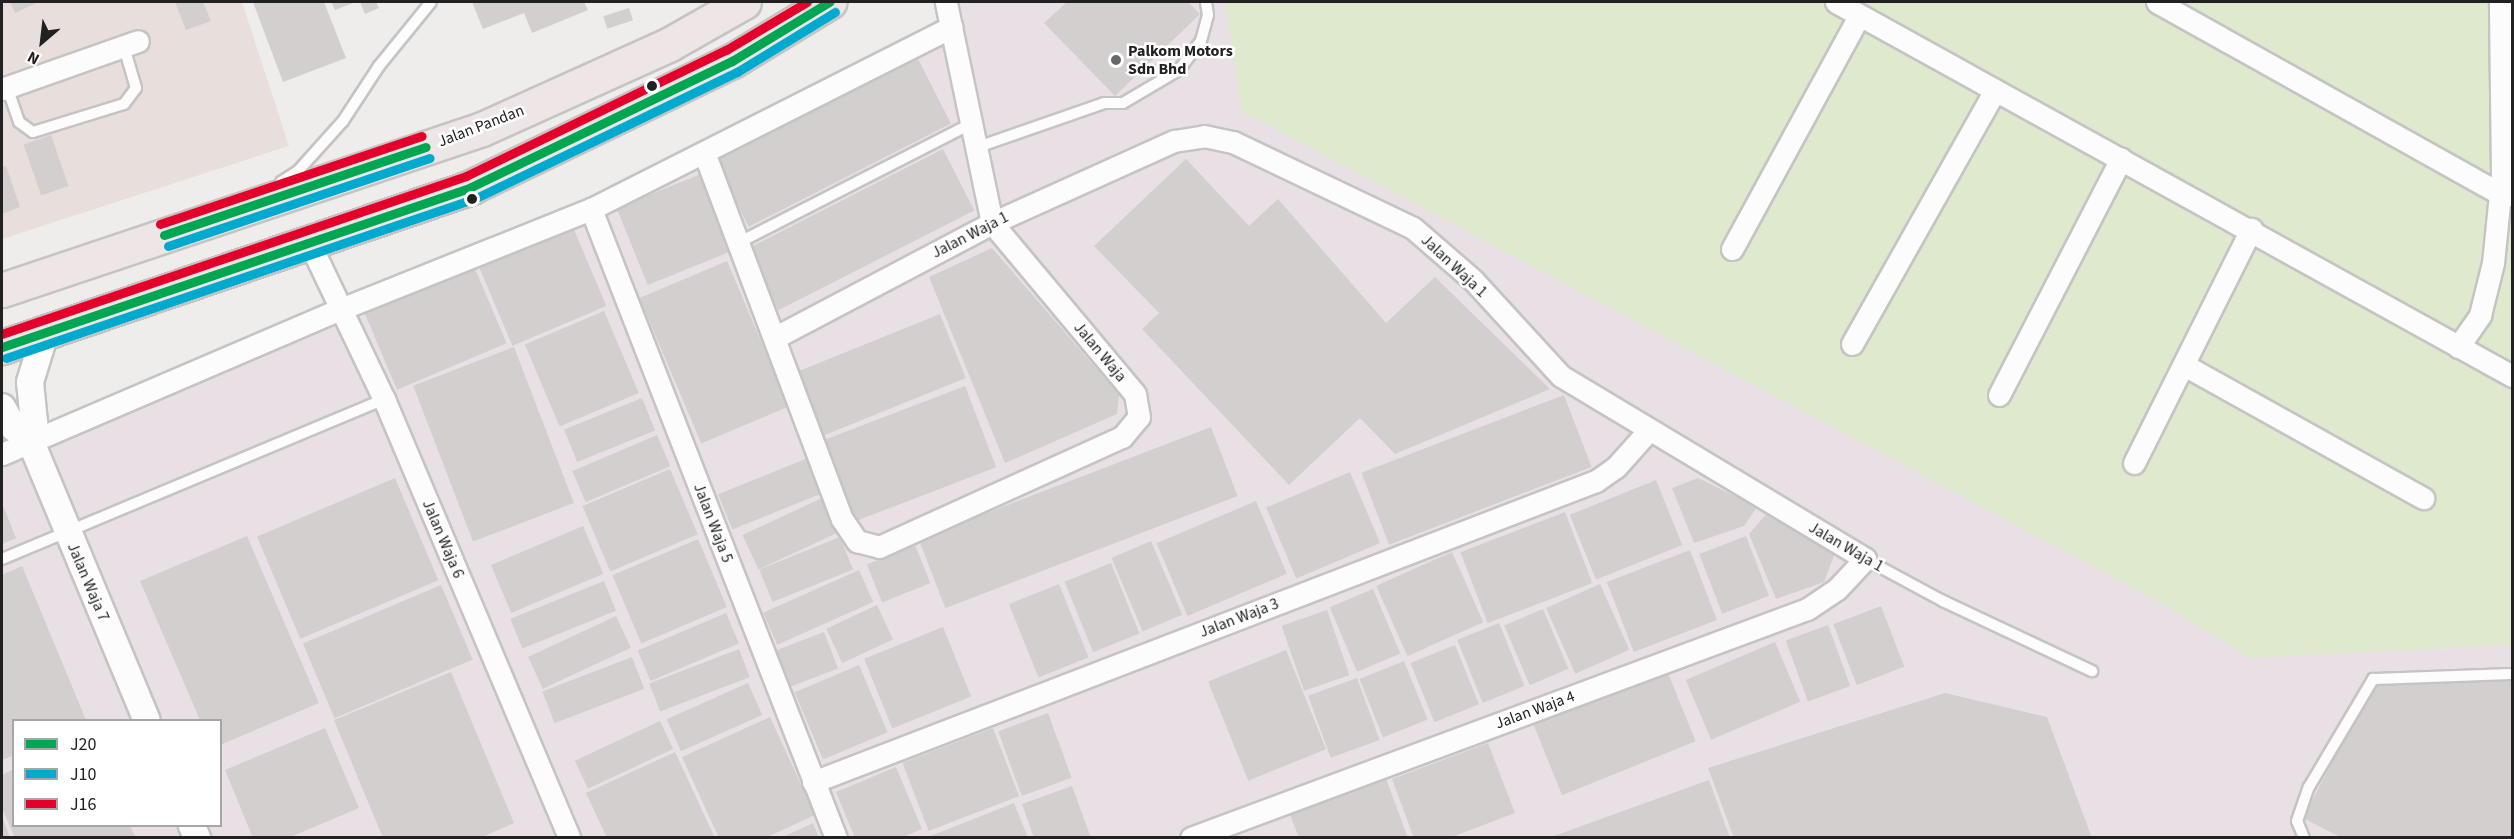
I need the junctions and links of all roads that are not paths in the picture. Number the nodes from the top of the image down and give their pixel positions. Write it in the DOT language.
graph roads {
  1 [pos="430,2"];
  2 [pos="744,2"];
  3 [pos="829,2"];
  4 [pos="946,2"];
  5 [pos="1206,2"];
  6 [pos="1836,2"];
  7 [pos="2157,2"];
  8 [pos="2500,2"];
  9 [pos="1859,16"];
  10 [pos="952,27"];
  11 [pos="131,44"];
  12 [pos="2507,55"];
  13 [pos="4,88"];
  14 [pos="1995,90"];
  15 [pos="972,123"];
  16 [pos="974,148"];
  17 [pos="705,155"];
  18 [pos="2121,159"];
  19 [pos="2506,194"];
  20 [pos="244,208"];
  21 [pos="591,209"];
  22 [pos="992,223"];
  23 [pos="2251,229"];
  24 [pos="310,244"];
  25 [pos="735,244"];
  26 [pos="1732,249"];
  27 [pos="2,290"];
  28 [pos="341,309"];
  29 [pos="46,330"];
  30 [pos="774,338"];
  31 [pos="1852,344"];
  32 [pos="2,346"];
  33 [pos="2458,347"];
  34 [pos="2184,365"];
  35 [pos="2512,376"];
  36 [pos="1999,395"];
  37 [pos="384,399"];
  38 [pos="2,407"];
  39 [pos="1649,430"];
  40 [pos="31,442"];
  41 [pos="2,454"];
  42 [pos="2134,464"];
  43 [pos="2423,498"];
  44 [pos="67,532"];
  45 [pos="2,559"];
  46 [pos="1865,559"];
  47 [pos="2092,671"];
  48 [pos="2512,674"];
  49 [pos="147,719"];
  50 [pos="813,782"];
  51 [pos="568,837"];
  52 [pos="836,837"];
  53 [pos="1191,837"];
  54 [pos="2304,837"];
  1 -- 20 [label="lane"];
  2 -- 20 [label="highway, Jalan Pandan"];
  3 -- 24 [label="highway"];
  4 -- 10 [label="street, Jalan Waja"];
  5 -- 16 [label="lane"];
  6 -- 9 [label="street"];
  7 -- 19 [label="street"];
  8 -- 12 [label="street"];
  9 -- 14 [label="street"];
  9 -- 26 [label="street"];
  10 -- 15 [label="street, Jalan Waja"];
  10 -- 17 [label="street"];
  11 -- 13 [label="street"];
  11 -- 13 [label="lane"];
  12 -- 19 [label="street"];
  14 -- 18 [label="street"];
  14 -- 31 [label="street"];
  15 -- 16 [label="street, Jalan Waja"];
  15 -- 25 [label="lane"];
  16 -- 22 [label="street, Jalan Waja"];
  17 -- 21 [label="street"];
  17 -- 25 [label="street"];
  18 -- 23 [label="street"];
  18 -- 36 [label="street"];
  19 -- 33 [label="street"];
  20 -- 27 [label="highway, Jalan Pandan"];
  21 -- 28 [label="street"];
  21 -- 50 [label="street, Jalan Waja 5"];
  22 -- 30 [label="street, Jalan Waja 1"];
  22 -- 30 [label="street, Jalan Waja"];
  22 -- 39 [label="street, Jalan Waja 1"];
  23 -- 33 [label="street"];
  23 -- 34 [label="street"];
  24 -- 28 [label="street, Jalan Waja 6"];
  24 -- 29 [label="highway"];
  25 -- 30 [label="street"];
  28 -- 37 [label="street, Jalan Waja 6"];
  28 -- 40 [label="street"];
  29 -- 32 [label="highway"];
  29 -- 40 [label="street, Jalan Waja 7"];
  33 -- 35 [label="street"];
  34 -- 42 [label="street"];
  34 -- 43 [label="street"];
  37 -- 44 [label="lane"];
  37 -- 51 [label="street, Jalan Waja 6"];
  38 -- 40 [label="street, Jalan Waja 7"];
  39 -- 46 [label="street, Jalan Waja 1"];
  39 -- 50 [label="street, Jalan Waja 3"];
  40 -- 41 [label="street"];
  40 -- 44 [label="street, Jalan Waja 7"];
  44 -- 45 [label="lane"];
  44 -- 49 [label="street, Jalan Waja 7"];
  46 -- 47 [label="lane, Jalan Waja 1"];
  46 -- 53 [label="street, Jalan Waja 4"];
  48 -- 54 [label="lane"];
  50 -- 52 [label="street, Jalan Waja 5"];
}
